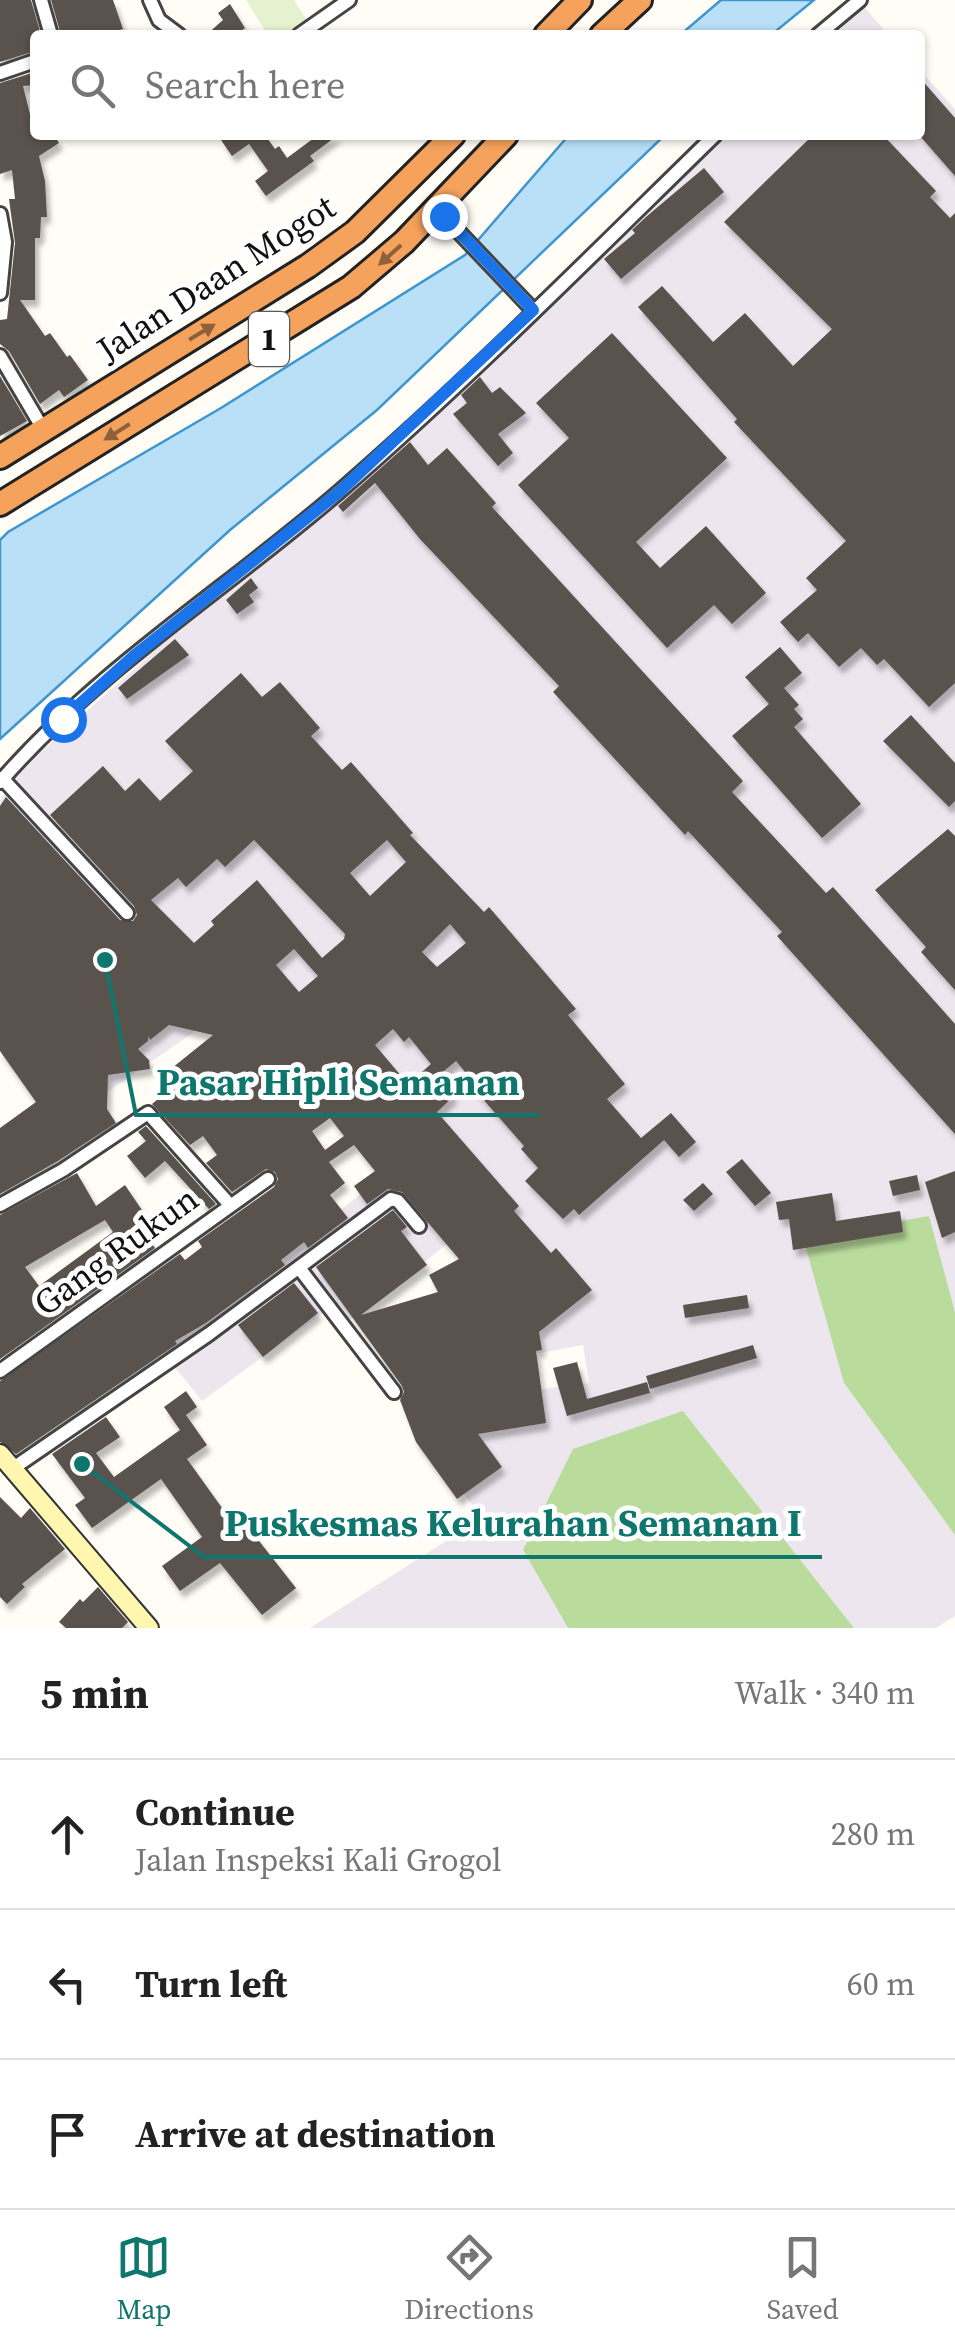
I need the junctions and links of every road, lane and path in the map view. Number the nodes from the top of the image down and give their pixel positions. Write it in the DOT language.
graph roads {
  1 [pos="40,0"];
  2 [pos="150,0"];
  3 [pos="349,0"];
  4 [pos="580,0"];
  5 [pos="640,0"];
  6 [pos="860,0"];
  7 [pos="49,30"];
  8 [pos="172,30"];
  9 [pos="307,30"];
  10 [pos="549,30"];
  11 [pos="607,30"];
  12 [pos="824,30"];
  13 [pos="30,63"];
  14 [pos="0,72"];
  15 [pos="447,140"];
  16 [pos="502,140"];
  17 [pos="710,140"];
  18 [pos="440,212"];
  19 [pos="0,214"];
  20 [pos="0,293"];
  21 [pos="530,308"];
  22 [pos="0,356"];
  23 [pos="42,429"];
  24 [pos="0,457"];
  25 [pos="0,504"];
  26 [pos="1,780"];
  27 [pos="127,913"];
  28 [pos="268,1179"];
  29 [pos="0,1205"];
  30 [pos="230,1205"];
  31 [pos="418,1226"];
  32 [pos="300,1269"];
  33 [pos="0,1371"];
  34 [pos="394,1392"];
  35 [pos="6,1461"];
  36 [pos="149,1628"];
  1 -- 7 [label="street"];
  2 -- 8 [label="street"];
  3 -- 9 [label="street"];
  4 -- 10 [label="highway"];
  5 -- 11 [label="highway"];
  6 -- 12 [label="street"];
  13 -- 14 [label="street"];
  23 -- 15 [label="highway, Jalan Daan Mogot / 1, one-way"];
  16 -- 18 [label="highway, 1"];
  17 -- 21 [label="street"];
  18 -- 21 [label="street"];
  18 -- 25 [label="highway, 1, one-way"];
  19 -- 20 [label="street"];
  21 -- 26 [label="street"];
  22 -- 23 [label="street"];
  23 -- 24 [label="highway, Jalan Daan Mogot / 1"];
  26 -- 27 [label="street"];
  28 -- 30 [label="street, Gang Rukun"];
  29 -- 30 [label="street"];
  30 -- 33 [label="street, Gang Rukun"];
  31 -- 32 [label="street"];
  32 -- 34 [label="street"];
  32 -- 35 [label="street"];
  35 -- 36 [label="street"];
}
